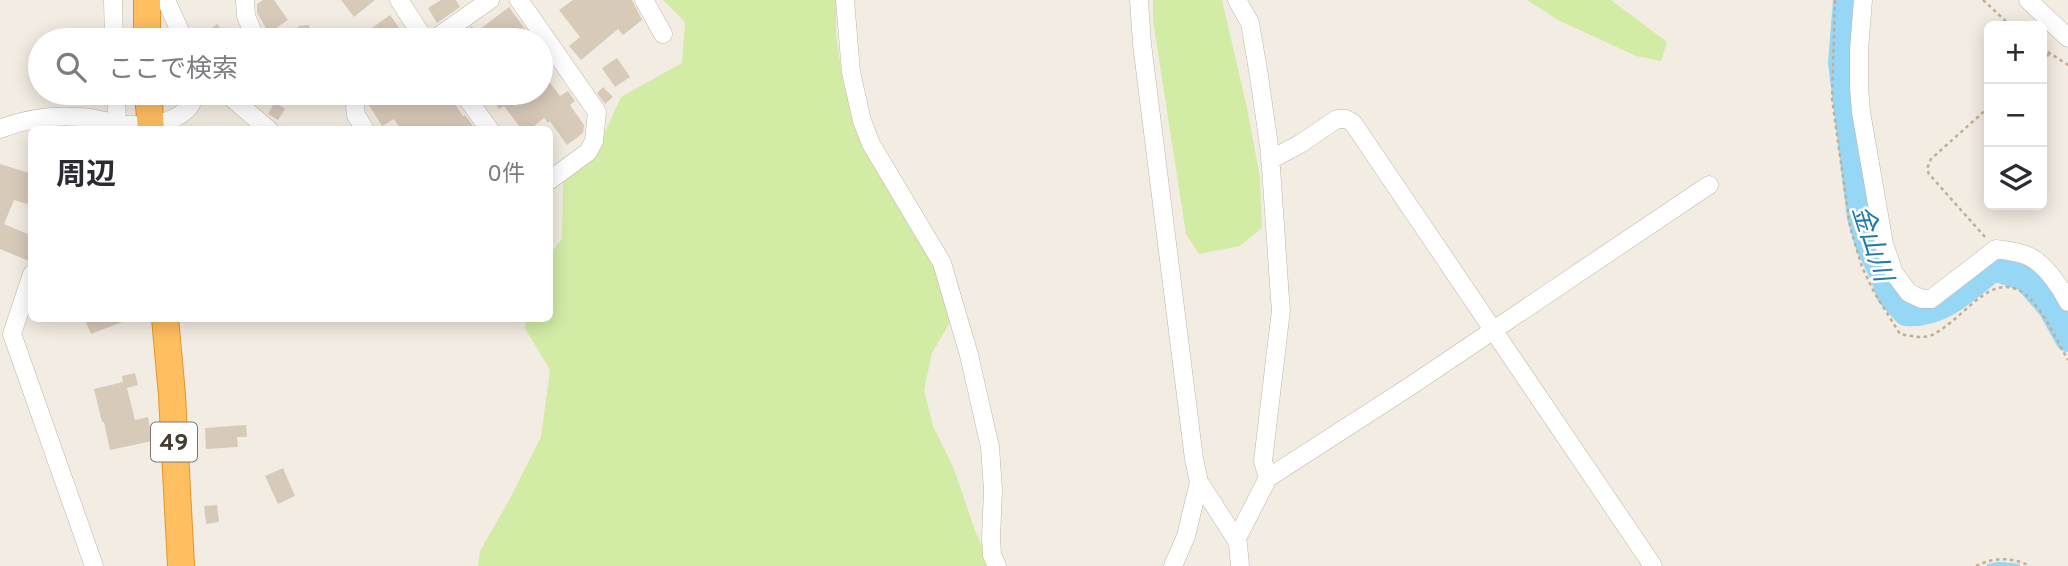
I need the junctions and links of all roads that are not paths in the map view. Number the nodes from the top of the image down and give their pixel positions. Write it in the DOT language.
graph roads {
  1 [pos="113,0"];
  2 [pos="147,0"];
  3 [pos="166,0"];
  4 [pos="246,0"];
  5 [pos="400,0"];
  6 [pos="490,0"];
  7 [pos="520,0"];
  8 [pos="644,0"];
  9 [pos="845,0"];
  10 [pos="1139,0"];
  11 [pos="1237,0"];
  12 [pos="1863,0"];
  13 [pos="2028,0"];
  14 [pos="114,28"];
  15 [pos="147,28"];
  16 [pos="179,28"];
  17 [pos="251,28"];
  18 [pos="418,28"];
  19 [pos="450,28"];
  20 [pos="539,28"];
  21 [pos="663,34"];
  22 [pos="2068,38"];
  23 [pos="553,48"];
  24 [pos="116,105"];
  25 [pos="149,105"];
  26 [pos="190,105"];
  27 [pos="240,105"];
  28 [pos="355,105"];
  29 [pos="472,105"];
  30 [pos="112,126"];
  31 [pos="115,126"];
  32 [pos="150,126"];
  33 [pos="155,126"];
  34 [pos="265,126"];
  35 [pos="363,126"];
  36 [pos="487,126"];
  37 [pos="0,128"];
  38 [pos="1270,160"];
  39 [pos="553,178"];
  40 [pos="1709,185"];
  41 [pos="28,286"];
  42 [pos="2068,302"];
  43 [pos="165,322"];
  44 [pos="1493,330"];
  45 [pos="1268,478"];
  46 [pos="1199,482"];
  47 [pos="1236,540"];
  48 [pos="94,566"];
  49 [pos="181,566"];
  50 [pos="997,566"];
  51 [pos="1173,566"];
  52 [pos="1240,566"];
  53 [pos="1653,566"];
  1 -- 14 [label="street"];
  2 -- 15 [label="highway"];
  3 -- 16 [label="street"];
  4 -- 17 [label="street"];
  5 -- 18 [label="street"];
  6 -- 19 [label="street"];
  7 -- 20 [label="street"];
  8 -- 21 [label="street"];
  9 -- 50 [label="street"];
  10 -- 46 [label="street"];
  11 -- 38 [label="street"];
  12 -- 42 [label="street"];
  13 -- 22 [label="street"];
  23 -- 39 [label="street"];
  24 -- 31 [label="street"];
  25 -- 32 [label="highway"];
  26 -- 33 [label="street"];
  27 -- 34 [label="street"];
  28 -- 35 [label="street"];
  29 -- 36 [label="street"];
  30 -- 37 [label="street"];
  38 -- 44 [label="street"];
  38 -- 45 [label="street"];
  40 -- 44 [label="street"];
  41 -- 48 [label="street"];
  43 -- 49 [label="highway, 49"];
  44 -- 45 [label="street"];
  44 -- 53 [label="street"];
  45 -- 47 [label="street"];
  46 -- 47 [label="street"];
  46 -- 51 [label="street"];
  47 -- 52 [label="street"];
}
